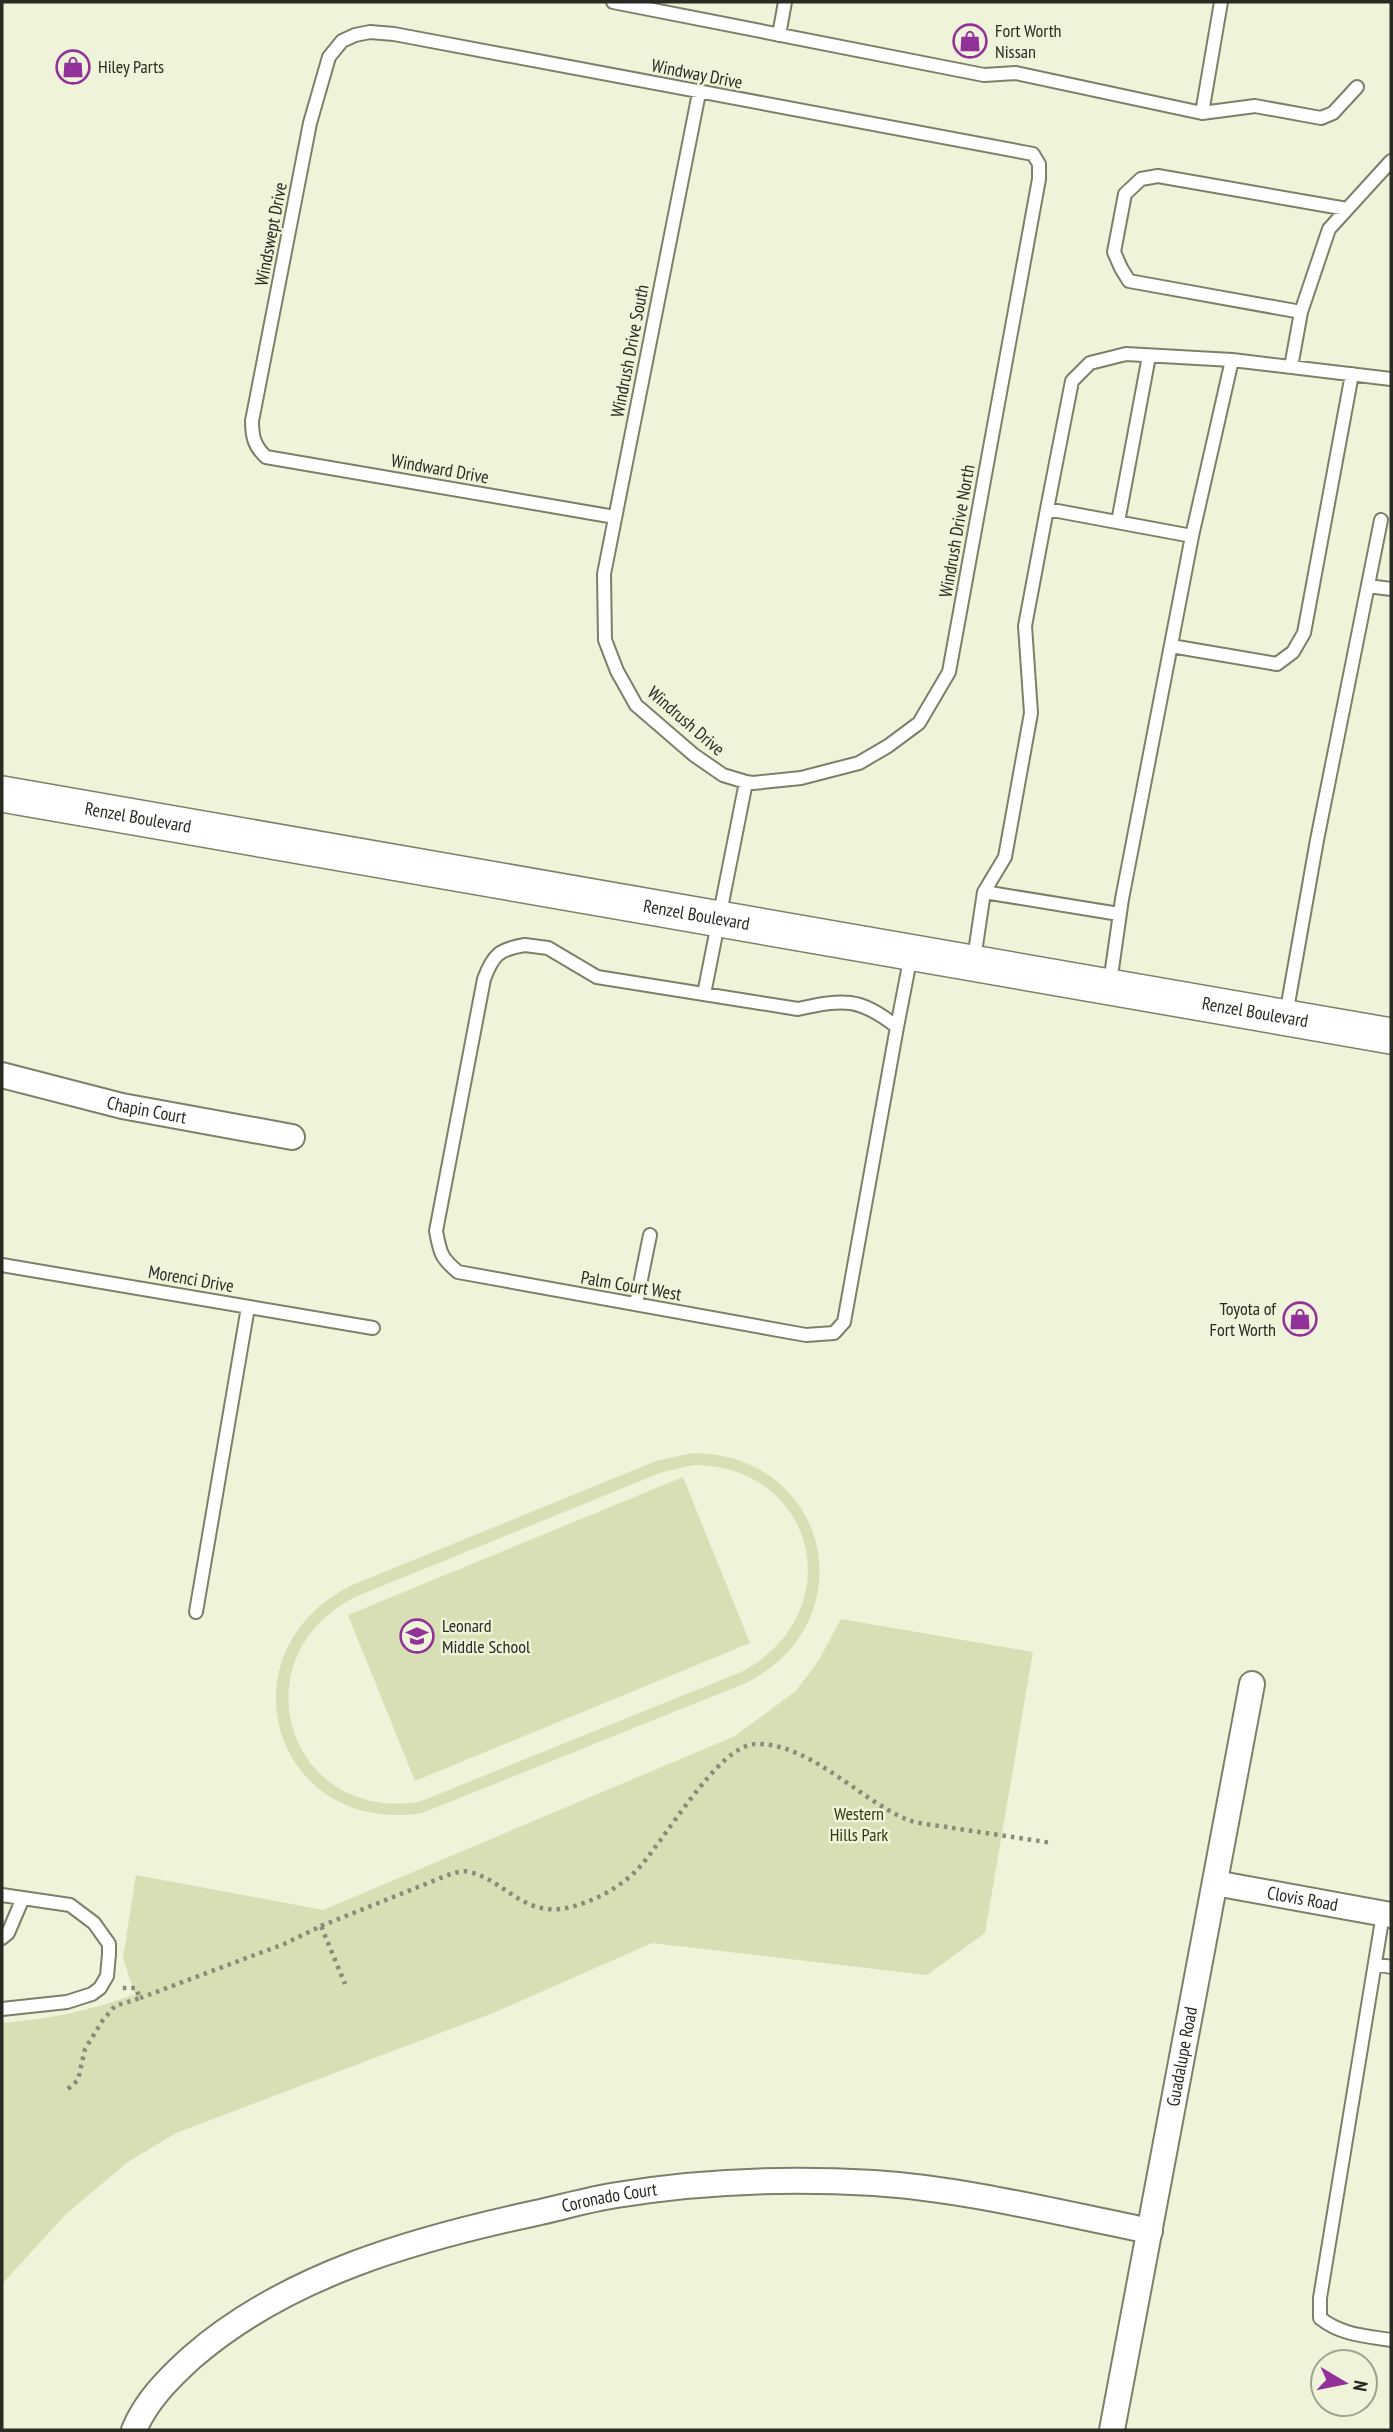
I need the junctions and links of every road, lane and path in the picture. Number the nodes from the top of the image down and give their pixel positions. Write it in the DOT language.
graph roads {
  1 [pos="613,2"];
  2 [pos="785,2"];
  3 [pos="1221,2"];
  4 [pos="664,7"];
  5 [pos="355,35"];
  6 [pos="779,35"];
  7 [pos="1357,87"];
  8 [pos="699,93"];
  9 [pos="1202,113"];
  10 [pos="1033,154"];
  11 [pos="1390,164"];
  12 [pos="1347,209"];
  13 [pos="1301,312"];
  14 [pos="1149,356"];
  15 [pos="1233,360"];
  16 [pos="1291,367"];
  17 [pos="1352,374"];
  18 [pos="1391,379"];
  19 [pos="260,451"];
  20 [pos="1046,509"];
  21 [pos="615,517"];
  22 [pos="1381,520"];
  23 [pos="1118,522"];
  24 [pos="1192,536"];
  25 [pos="1368,586"];
  26 [pos="1391,589"];
  27 [pos="604,616"];
  28 [pos="1171,646"];
  29 [pos="746,782"];
  30 [pos="2,794"];
  31 [pos="984,892"];
  32 [pos="1119,914"];
  33 [pos="719,919"];
  34 [pos="911,952"];
  35 [pos="973,963"];
  36 [pos="1109,987"];
  37 [pos="704,994"];
  38 [pos="1286,1017"];
  39 [pos="897,1027"];
  40 [pos="1391,1036"];
  41 [pos="2,1075"];
  42 [pos="292,1137"];
  43 [pos="650,1235"];
  44 [pos="2,1265"];
  45 [pos="636,1304"];
  46 [pos="248,1307"];
  47 [pos="373,1328"];
  48 [pos="195,1612"];
  49 [pos="1252,1684"];
  50 [pos="1052,1843"];
  51 [pos="1214,1883"];
  52 [pos="2,1895"];
  53 [pos="23,1898"];
  54 [pos="1387,1914"];
  55 [pos="321,1926"];
  56 [pos="2,1938"];
  57 [pos="1375,1964"];
  58 [pos="1391,1967"];
  59 [pos="345,1984"];
  60 [pos="100,1988"];
  61 [pos="140,1997"];
  62 [pos="2,2009"];
  63 [pos="68,2089"];
  64 [pos="1150,2231"];
  65 [pos="1391,2340"];
  66 [pos="134,2430"];
  67 [pos="1112,2430"];
  1 -- 4 [label="lane"];
  2 -- 6 [label="lane"];
  3 -- 9 [label="lane"];
  4 -- 6 [label="lane"];
  5 -- 8 [label="lane, Windway Drive"];
  5 -- 19 [label="lane, Windswept Drive"];
  6 -- 9 [label="lane"];
  7 -- 9 [label="lane"];
  8 -- 10 [label="lane, Windway Drive"];
  8 -- 21 [label="lane, Windrush Drive South"];
  10 -- 29 [label="lane, Windrush Drive North"];
  11 -- 12 [label="lane"];
  12 -- 13 [label="lane"];
  12 -- 13 [label="lane"];
  13 -- 16 [label="lane"];
  14 -- 15 [label="lane"];
  14 -- 20 [label="lane"];
  14 -- 23 [label="lane"];
  15 -- 16 [label="lane"];
  15 -- 24 [label="lane"];
  16 -- 17 [label="lane"];
  17 -- 18 [label="lane"];
  17 -- 28 [label="lane"];
  19 -- 21 [label="lane, Windward Drive"];
  20 -- 23 [label="lane"];
  20 -- 31 [label="lane"];
  21 -- 27 [label="lane, Windrush Drive South"];
  22 -- 25 [label="lane"];
  23 -- 24 [label="lane"];
  24 -- 28 [label="lane"];
  25 -- 26 [label="lane"];
  25 -- 38 [label="lane"];
  27 -- 29 [label="lane, Windrush Drive"];
  28 -- 32 [label="lane"];
  29 -- 33 [label="lane"];
  30 -- 33 [label="street, Renzel Boulevard"];
  31 -- 32 [label="lane"];
  31 -- 35 [label="lane"];
  32 -- 36 [label="lane"];
  33 -- 34 [label="street, Renzel Boulevard"];
  33 -- 37 [label="lane"];
  34 -- 35 [label="street, Renzel Boulevard"];
  34 -- 39 [label="lane"];
  35 -- 36 [label="street, Renzel Boulevard"];
  36 -- 38 [label="street, Renzel Boulevard"];
  37 -- 39 [label="lane, Palm Court West"];
  37 -- 45 [label="lane, Palm Court West"];
  38 -- 40 [label="street, Renzel Boulevard"];
  39 -- 45 [label="lane, Palm Court West"];
  41 -- 42 [label="street, Chapin Court"];
  43 -- 45 [label="lane"];
  44 -- 46 [label="lane, Morenci Drive"];
  46 -- 47 [label="lane, Morenci Drive"];
  46 -- 48 [label="lane"];
  49 -- 51 [label="street, Guadalupe Road"];
  50 -- 55 [label="path"];
  51 -- 54 [label="street, Clovis Road"];
  51 -- 64 [label="street, Guadalupe Road"];
  52 -- 53 [label="lane"];
  53 -- 56 [label="lane"];
  53 -- 60 [label="lane"];
  54 -- 57 [label="lane"];
  55 -- 59 [label="path"];
  55 -- 61 [label="path"];
  57 -- 58 [label="lane"];
  57 -- 65 [label="lane"];
  60 -- 61 [label="path"];
  60 -- 62 [label="lane"];
  61 -- 63 [label="path"];
  64 -- 66 [label="street, Coronado Court"];
  64 -- 67 [label="street, Guadalupe Road"];
}
